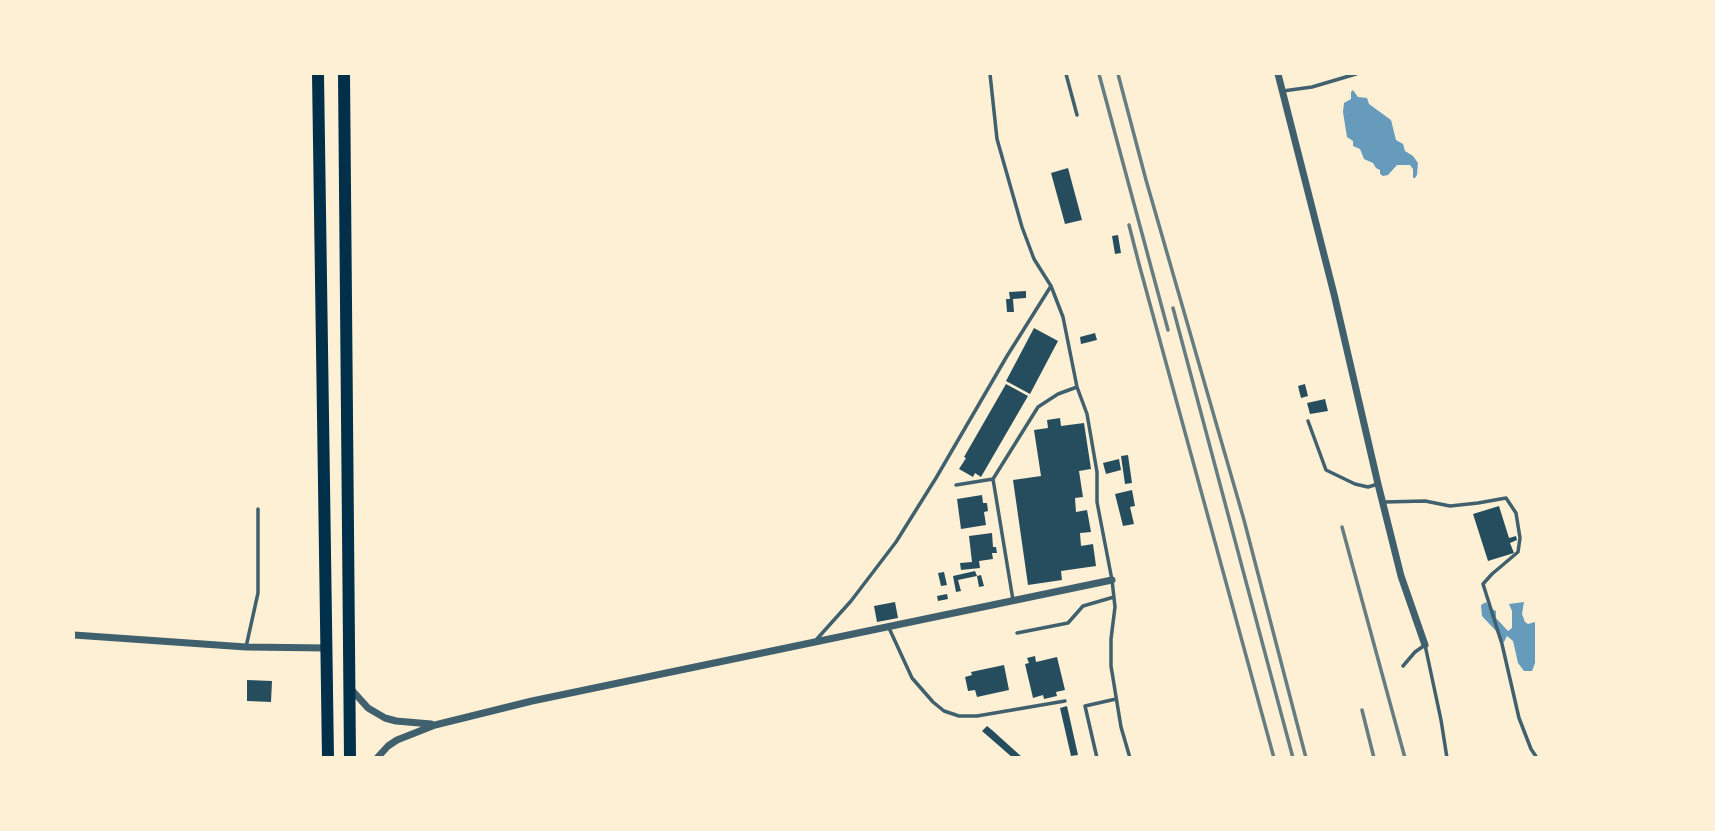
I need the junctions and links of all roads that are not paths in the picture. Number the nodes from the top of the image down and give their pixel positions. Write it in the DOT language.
graph roads {
  1 [pos="318,74"];
  2 [pos="344,74"];
  3 [pos="990,74"];
  4 [pos="1066,74"];
  5 [pos="1278,74"];
  6 [pos="1356,74"];
  7 [pos="1283,91"];
  8 [pos="1077,115"];
  9 [pos="1051,286"];
  10 [pos="1077,387"];
  11 [pos="1308,421"];
  12 [pos="993,479"];
  13 [pos="1378,484"];
  14 [pos="956,485"];
  15 [pos="1382,502"];
  16 [pos="258,509"];
  17 [pos="1112,580"];
  18 [pos="1114,597"];
  19 [pos="1013,600"];
  20 [pos="888,626"];
  21 [pos="1017,633"];
  22 [pos="74,635"];
  23 [pos="815,642"];
  24 [pos="1425,645"];
  25 [pos="246,647"];
  26 [pos="328,648"];
  27 [pos="1403,666"];
  28 [pos="350,688"];
  29 [pos="1116,699"];
  30 [pos="1065,701"];
  31 [pos="435,724"];
  32 [pos="328,758"];
  33 [pos="350,758"];
  34 [pos="377,758"];
  35 [pos="1097,758"];
  36 [pos="1130,758"];
  37 [pos="1447,758"];
  38 [pos="1537,758"];
  1 -- 26 [label="main road"];
  2 -- 28 [label="main road"];
  3 -- 9 [label="lane"];
  4 -- 8 [label="lane"];
  5 -- 7 [label="street"];
  6 -- 7 [label="lane"];
  7 -- 13 [label="street"];
  9 -- 10 [label="lane"];
  9 -- 23 [label="lane"];
  10 -- 12 [label="lane"];
  10 -- 17 [label="lane"];
  11 -- 13 [label="lane"];
  12 -- 14 [label="lane"];
  12 -- 19 [label="lane"];
  13 -- 15 [label="street"];
  15 -- 24 [label="street"];
  15 -- 38 [label="lane"];
  16 -- 25 [label="lane"];
  17 -- 18 [label="lane"];
  17 -- 19 [label="street"];
  18 -- 21 [label="lane"];
  18 -- 29 [label="lane"];
  19 -- 20 [label="street"];
  20 -- 23 [label="street"];
  20 -- 30 [label="lane"];
  22 -- 25 [label="street"];
  23 -- 31 [label="street"];
  24 -- 27 [label="lane"];
  24 -- 37 [label="lane"];
  25 -- 26 [label="street"];
  26 -- 32 [label="main road"];
  28 -- 31 [label="street"];
  28 -- 33 [label="main road"];
  29 -- 35 [label="lane"];
  29 -- 36 [label="lane"];
  31 -- 34 [label="street"];
}
